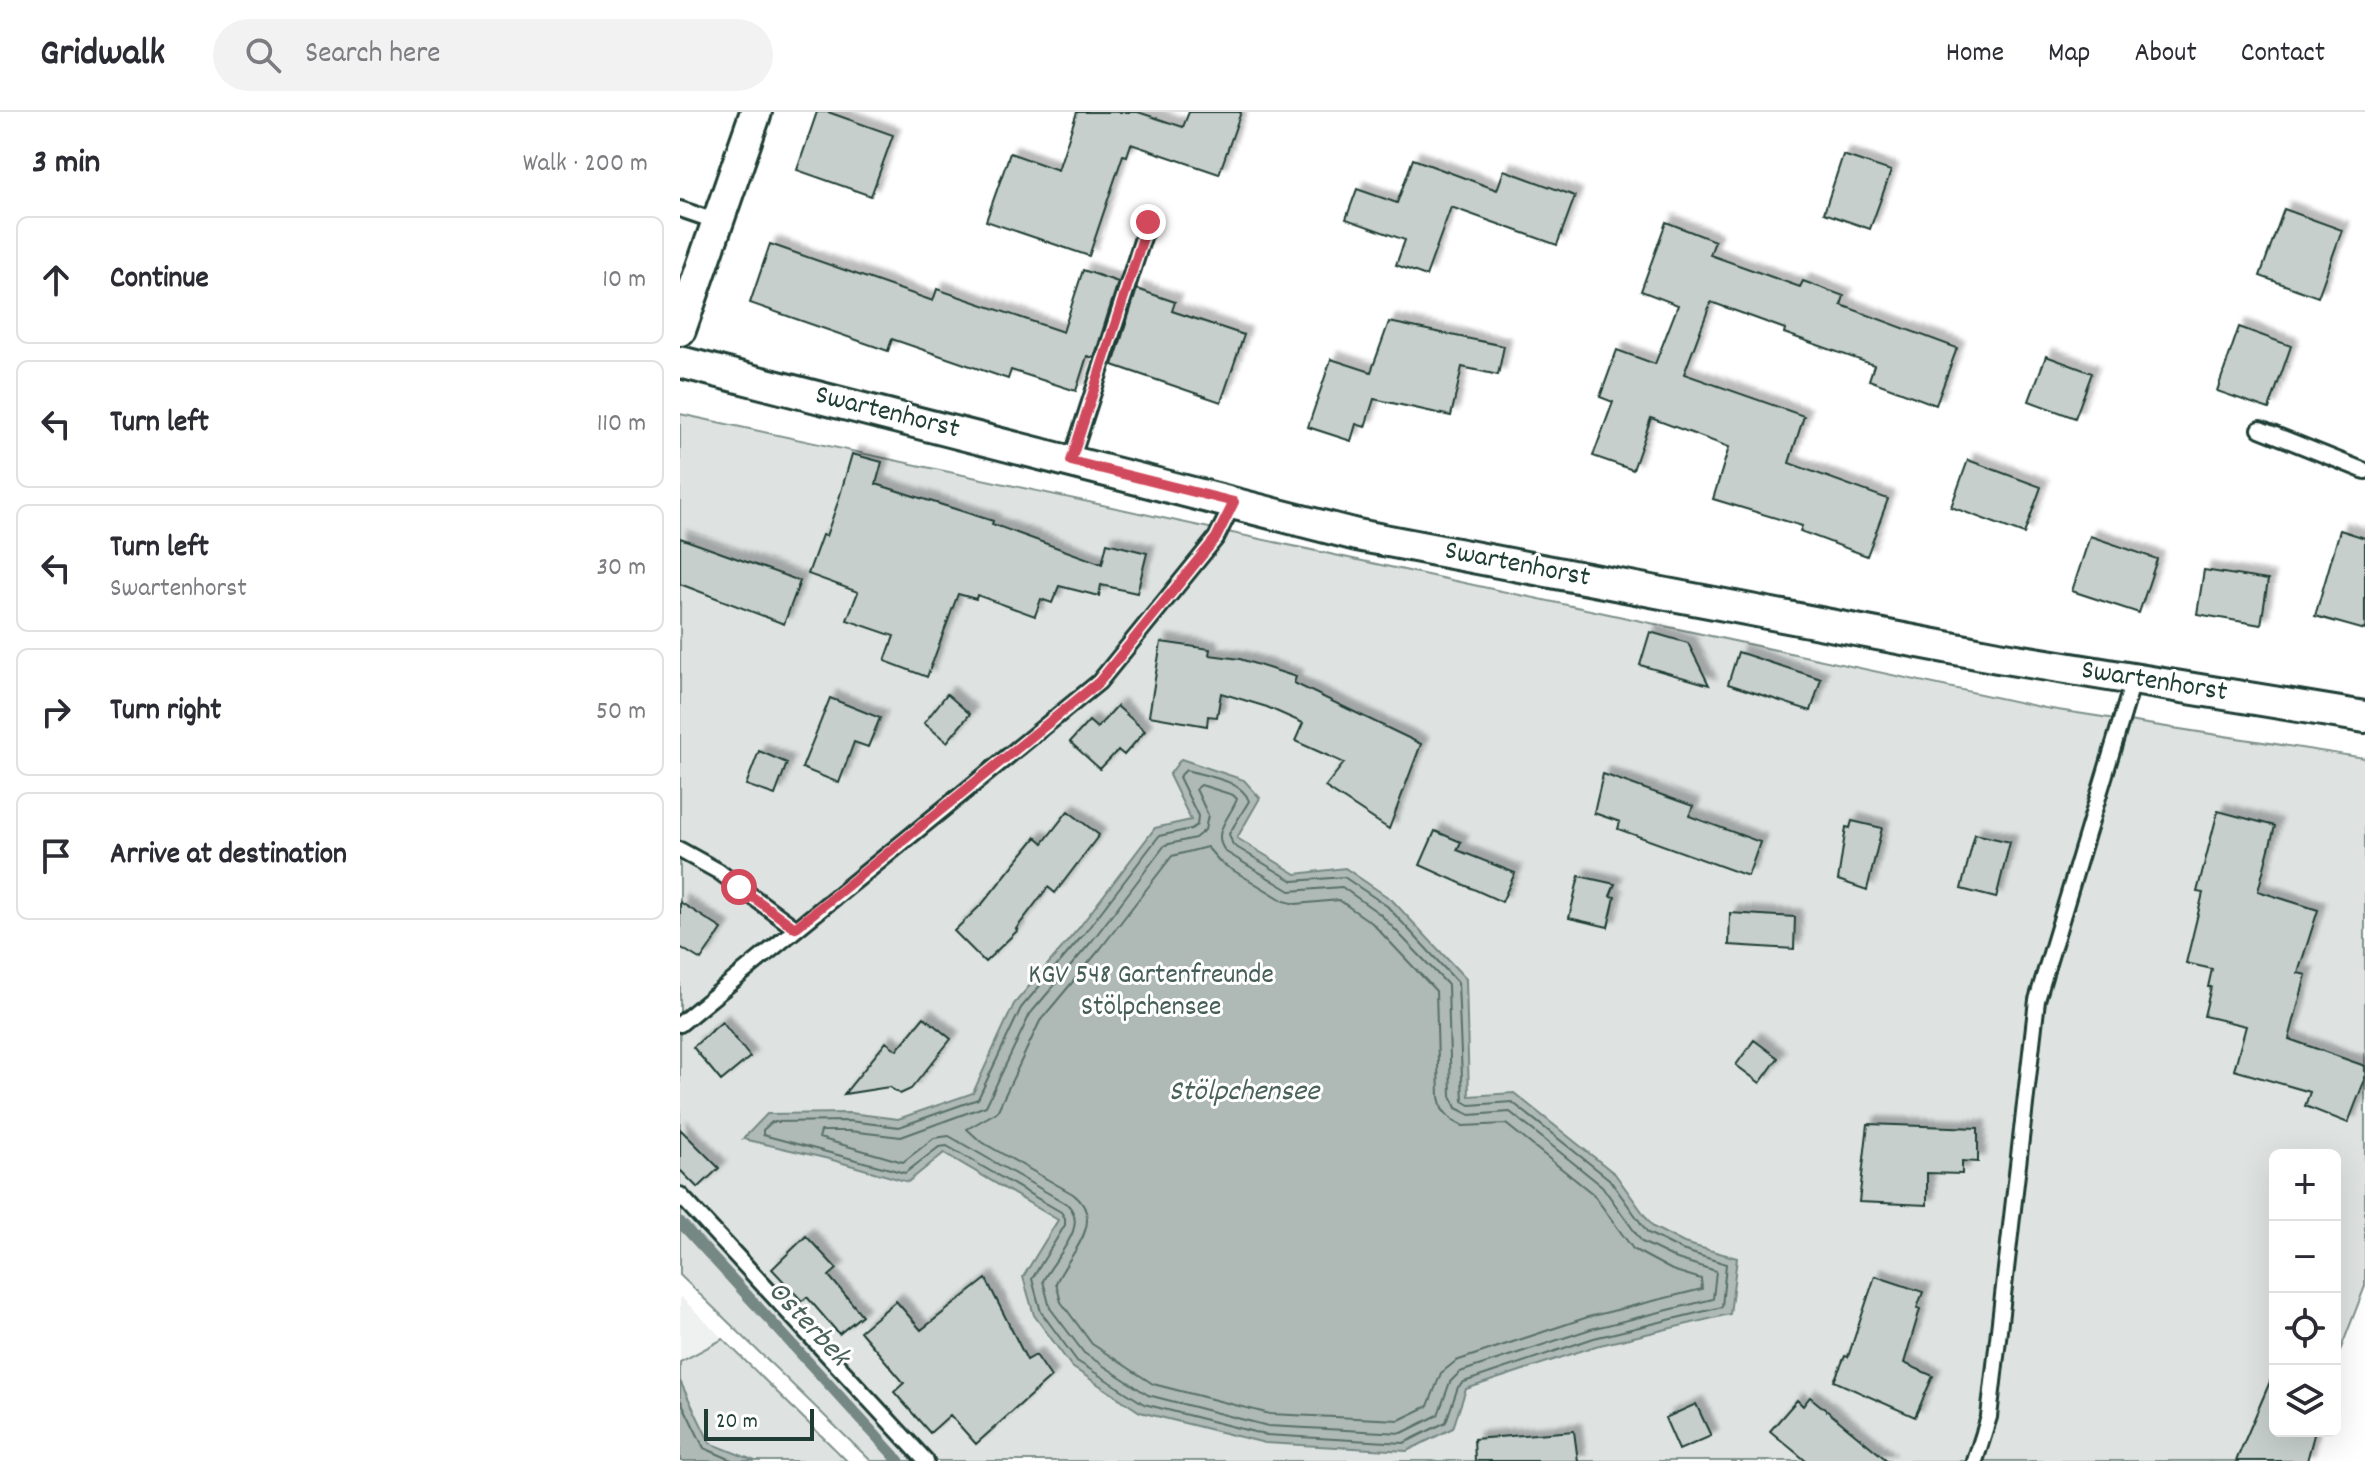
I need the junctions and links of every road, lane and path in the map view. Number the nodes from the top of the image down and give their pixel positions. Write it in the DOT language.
graph roads {
  1 [pos="756,112"];
  2 [pos="680,209"];
  3 [pos="718,222"];
  4 [pos="1148,222"];
  5 [pos="680,330"];
  6 [pos="680,362"];
  7 [pos="2260,429"];
  8 [pos="1071,461"];
  9 [pos="2365,471"];
  10 [pos="1234,502"];
  11 [pos="2133,681"];
  12 [pos="2365,717"];
  13 [pos="680,850"];
  14 [pos="795,928"];
  15 [pos="680,1024"];
  16 [pos="680,1195"];
  17 [pos="926,1461"];
  18 [pos="1975,1461"];
  1 -- 3 [label="street"];
  2 -- 3 [label="lane"];
  3 -- 5 [label="street"];
  4 -- 8 [label="lane"];
  6 -- 8 [label="street, Swartenhorst"];
  7 -- 9 [label="lane"];
  8 -- 10 [label="street, Swartenhorst"];
  10 -- 11 [label="street, Swartenhorst"];
  10 -- 14 [label="lane"];
  11 -- 12 [label="street, Swartenhorst"];
  11 -- 18 [label="lane"];
  13 -- 14 [label="lane"];
  14 -- 15 [label="lane"];
  16 -- 17 [label="lane"];
}
